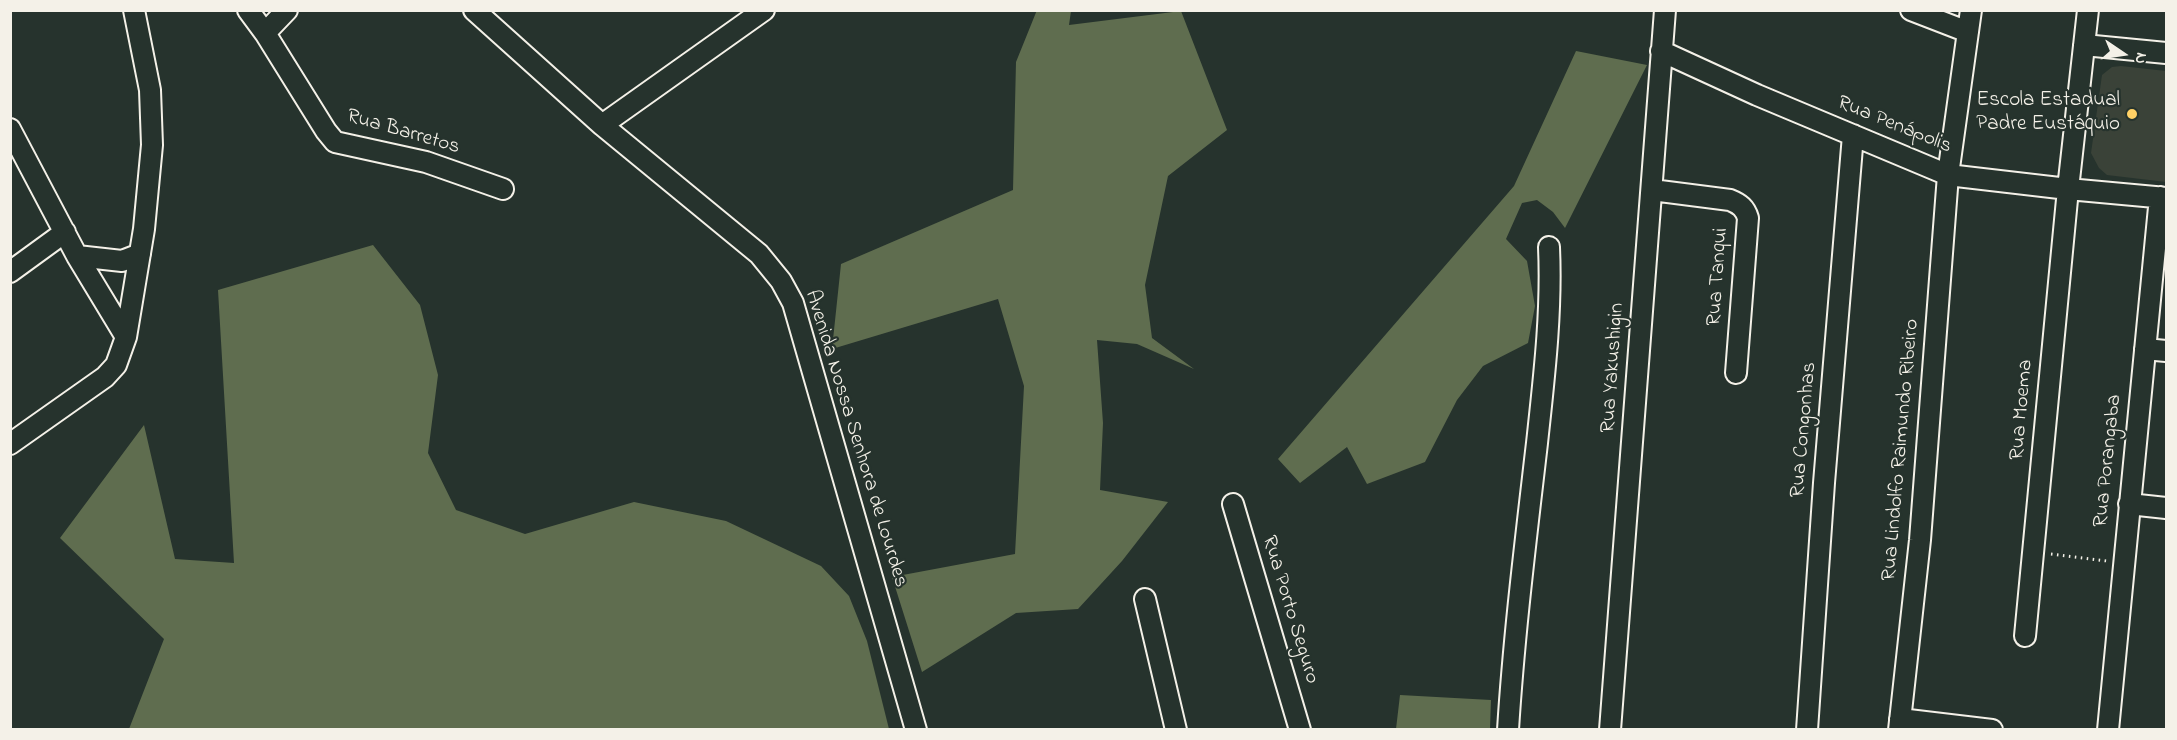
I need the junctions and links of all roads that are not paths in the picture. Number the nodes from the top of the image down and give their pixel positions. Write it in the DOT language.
graph roads {
  1 [pos="134,10"];
  2 [pos="248,10"];
  3 [pos="287,10"];
  4 [pos="474,10"];
  5 [pos="764,10"];
  6 [pos="1665,10"];
  7 [pos="1911,10"];
  8 [pos="1971,10"];
  9 [pos="2088,10"];
  10 [pos="1968,32"];
  11 [pos="265,33"];
  12 [pos="2084,45"];
  13 [pos="1660,51"];
  14 [pos="2166,53"];
  15 [pos="602,125"];
  16 [pos="10,129"];
  17 [pos="1853,135"];
  18 [pos="1948,175"];
  19 [pos="503,189"];
  20 [pos="2068,189"];
  21 [pos="1652,190"];
  22 [pos="2163,198"];
  23 [pos="65,232"];
  24 [pos="1549,247"];
  25 [pos="140,254"];
  26 [pos="77,256"];
  27 [pos="10,272"];
  28 [pos="126,337"];
  29 [pos="2145,349"];
  30 [pos="2166,351"];
  31 [pos="1736,373"];
  32 [pos="10,444"];
  33 [pos="1233,504"];
  34 [pos="2129,504"];
  35 [pos="2166,508"];
  36 [pos="1144,599"];
  37 [pos="2025,636"];
  38 [pos="1900,724"];
  39 [pos="916,729"];
  40 [pos="1176,729"];
  41 [pos="1300,729"];
  42 [pos="1508,729"];
  43 [pos="1610,729"];
  44 [pos="1807,729"];
  45 [pos="1992,729"];
  46 [pos="2108,729"];
  1 -- 25 [label="street"];
  2 -- 11 [label="street, Rua Barretos"];
  3 -- 11 [label="street"];
  4 -- 15 [label="street, Avenida Nossa Senhora de Lourdes"];
  5 -- 15 [label="street"];
  6 -- 13 [label="street, Rua Yakushigin"];
  7 -- 10 [label="street"];
  8 -- 10 [label="street, Rua Lindolfo Raimundo Ribeiro"];
  9 -- 12 [label="street, Rua Moema"];
  10 -- 18 [label="street, Rua Lindolfo Raimundo Ribeiro"];
  11 -- 19 [label="street, Rua Barretos"];
  12 -- 14 [label="street"];
  12 -- 20 [label="street, Rua Moema"];
  13 -- 17 [label="street, Rua Penápolis"];
  13 -- 21 [label="street, Rua Yakushigin"];
  15 -- 39 [label="street, Avenida Nossa Senhora de Lourdes"];
  16 -- 23 [label="street"];
  17 -- 18 [label="street, Rua Penápolis"];
  17 -- 44 [label="street, Rua Congonhas"];
  18 -- 20 [label="street, Rua Penápolis"];
  18 -- 38 [label="street, Rua Lindolfo Raimundo Ribeiro"];
  20 -- 22 [label="street, Rua Penápolis"];
  20 -- 37 [label="street, Rua Moema"];
  21 -- 31 [label="street, Rua Tanqui"];
  21 -- 43 [label="street, Rua Yakushigin"];
  22 -- 29 [label="street, Rua Porangaba"];
  23 -- 26 [label="street"];
  23 -- 27 [label="street"];
  24 -- 42 [label="street"];
  25 -- 26 [label="street"];
  25 -- 28 [label="street"];
  26 -- 28 [label="street"];
  28 -- 32 [label="street"];
  29 -- 30 [label="street"];
  29 -- 34 [label="street, Rua Porangaba"];
  33 -- 41 [label="street, Rua Porto Seguro"];
  34 -- 35 [label="street"];
  34 -- 46 [label="street, Rua Porangaba"];
  36 -- 40 [label="street"];
  38 -- 45 [label="street"];
}
